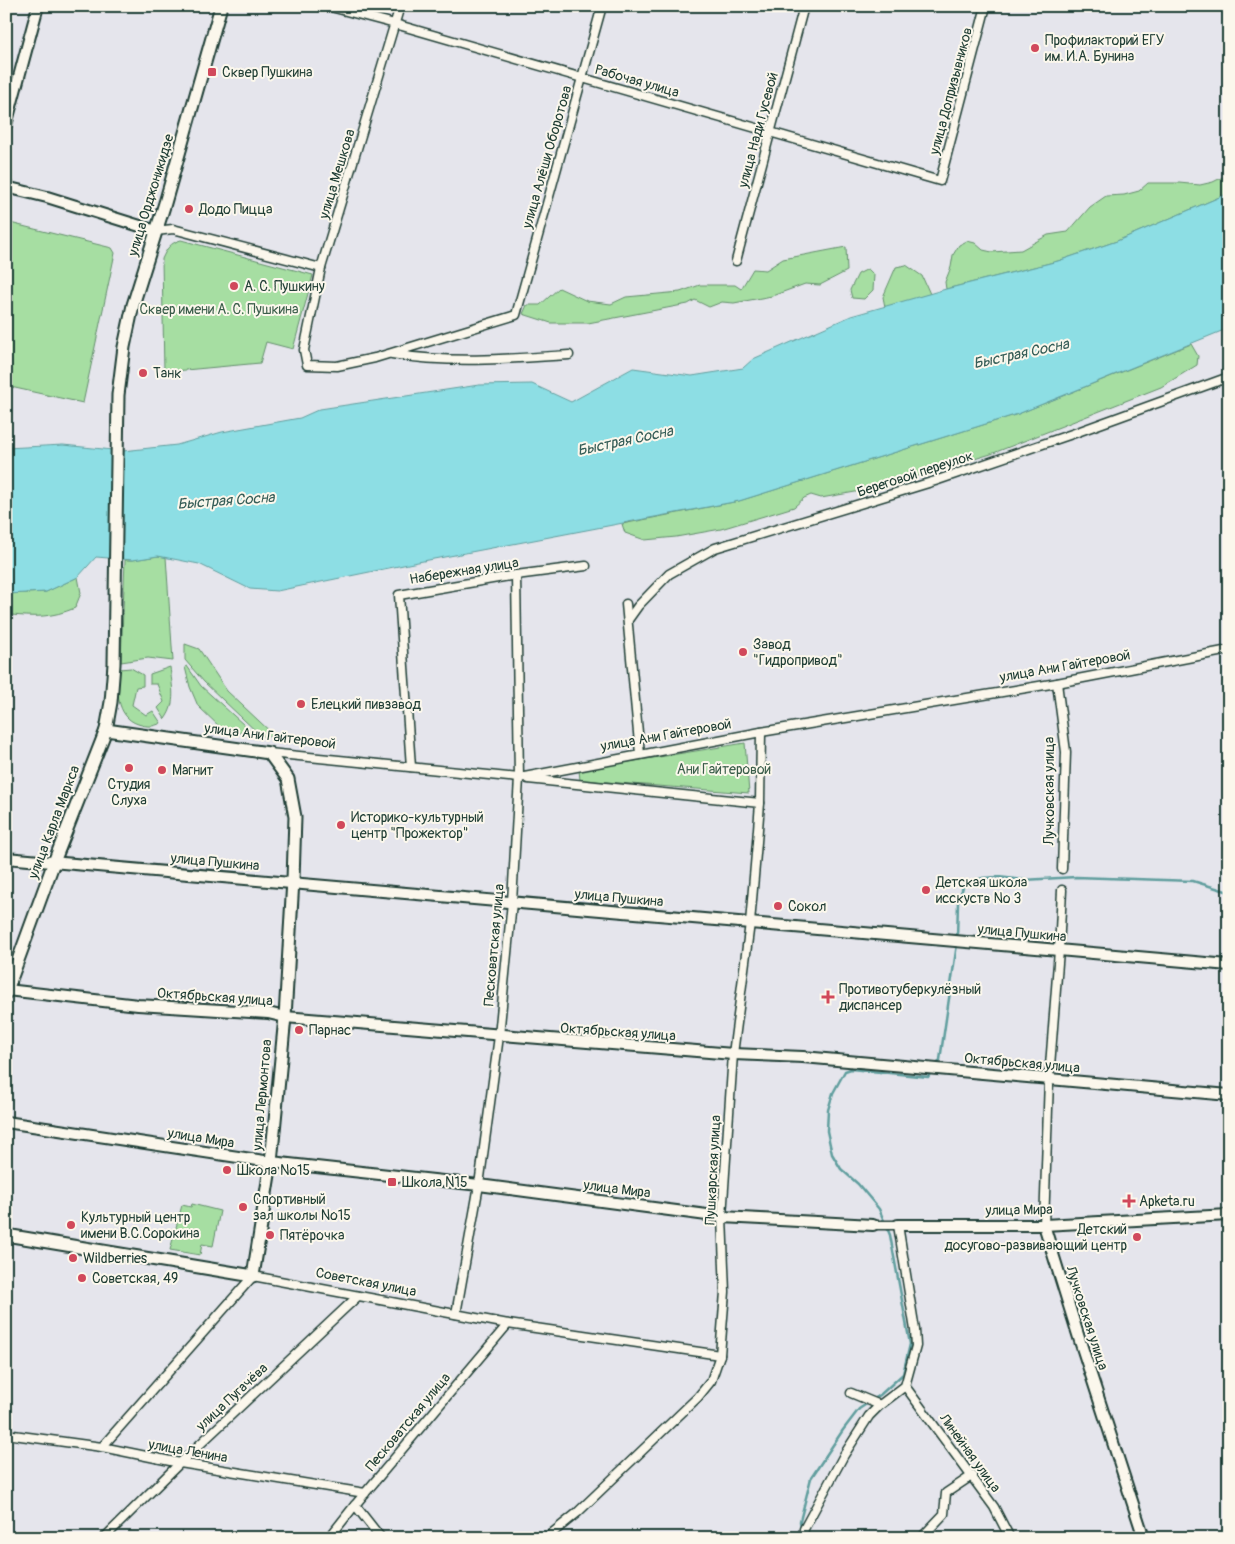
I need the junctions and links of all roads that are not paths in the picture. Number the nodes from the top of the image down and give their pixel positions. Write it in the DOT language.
graph roads {
  1 [pos="38,6"];
  2 [pos="221,6"];
  3 [pos="327,6"];
  4 [pos="400,6"];
  5 [pos="602,6"];
  6 [pos="804,6"];
  7 [pos="986,6"];
  8 [pos="395,24"];
  9 [pos="582,78"];
  10 [pos="6,125"];
  11 [pos="771,131"];
  12 [pos="940,181"];
  13 [pos="6,187"];
  14 [pos="156,232"];
  15 [pos="736,261"];
  16 [pos="321,268"];
  17 [pos="390,354"];
  18 [pos="570,355"];
  19 [pos="1229,377"];
  20 [pos="586,566"];
  21 [pos="516,575"];
  22 [pos="626,604"];
  23 [pos="628,620"];
  24 [pos="1229,650"];
  25 [pos="114,659"];
  26 [pos="1057,683"];
  27 [pos="106,730"];
  28 [pos="761,732"];
  29 [pos="269,753"];
  30 [pos="640,754"];
  31 [pos="411,767"];
  32 [pos="519,778"];
  33 [pos="760,803"];
  34 [pos="6,858"];
  35 [pos="54,862"];
  36 [pos="1062,869"];
  37 [pos="293,883"];
  38 [pos="1062,890"];
  39 [pos="512,902"];
  40 [pos="750,923"];
  41 [pos="1059,950"];
  42 [pos="1229,965"];
  43 [pos="7,991"];
  44 [pos="284,1017"];
  45 [pos="499,1036"];
  46 [pos="734,1054"];
  47 [pos="1048,1079"];
  48 [pos="1229,1095"];
  49 [pos="6,1122"];
  50 [pos="271,1162"];
  51 [pos="479,1185"];
  52 [pos="1229,1215"];
  53 [pos="722,1217"];
  54 [pos="873,1224"];
  55 [pos="1044,1224"];
  56 [pos="898,1225"];
  57 [pos="6,1235"];
  58 [pos="253,1276"];
  59 [pos="358,1296"];
  60 [pos="456,1314"];
  61 [pos="508,1324"];
  62 [pos="720,1355"];
  63 [pos="905,1386"];
  64 [pos="851,1393"];
  65 [pos="880,1405"];
  66 [pos="6,1434"];
  67 [pos="102,1447"];
  68 [pos="180,1463"];
  69 [pos="973,1476"];
  70 [pos="365,1493"];
  71 [pos="355,1505"];
  72 [pos="104,1538"];
  73 [pos="329,1538"];
  74 [pos="381,1538"];
  75 [pos="546,1538"];
  76 [pos="803,1538"];
  77 [pos="921,1538"];
  78 [pos="1010,1538"];
  79 [pos="1144,1538"];
  1 -- 10 [label="street"];
  2 -- 14 [label="main road, улица Орджоникидзе"];
  3 -- 8 [label="street, Рабочая улица"];
  4 -- 8 [label="street, улица Мешкова"];
  5 -- 9 [label="street, улица Алёши Оборотова"];
  6 -- 11 [label="street, улица Нади Гусевой"];
  7 -- 12 [label="street, улица Допризывников"];
  8 -- 9 [label="street, Рабочая улица"];
  8 -- 16 [label="street, улица Мешкова"];
  9 -- 11 [label="street, Рабочая улица"];
  9 -- 17 [label="street, улица Алёши Оборотова"];
  11 -- 12 [label="street, Рабочая улица"];
  11 -- 15 [label="street, улица Нади Гусевой"];
  13 -- 14 [label="street"];
  14 -- 16 [label="street"];
  14 -- 25 [label="main road, улица Орджоникидзе"];
  16 -- 17 [label="street, улица Мешкова"];
  17 -- 18 [label="street"];
  19 -- 23 [label="street, Береговой переулок"];
  20 -- 21 [label="street, Набережная улица"];
  21 -- 31 [label="street, Набережная улица"];
  21 -- 32 [label="street, Песковатская улица"];
  22 -- 23 [label="street"];
  23 -- 30 [label="street"];
  24 -- 26 [label="street, улица Ани Гайтеровой"];
  25 -- 27 [label="main road, улица Карла Маркса"];
  26 -- 28 [label="street, улица Ани Гайтеровой"];
  26 -- 36 [label="street, Лучковская улица"];
  27 -- 29 [label="main road, улица Ани Гайтеровой"];
  27 -- 35 [label="main road, улица Карла Маркса"];
  28 -- 30 [label="street, улица Ани Гайтеровой"];
  28 -- 33 [label="street, Пушкарская улица"];
  29 -- 31 [label="street, улица Ани Гайтеровой"];
  29 -- 37 [label="main road, улица Лермонтова"];
  30 -- 32 [label="street, улица Ани Гайтеровой"];
  31 -- 32 [label="street, улица Ани Гайтеровой"];
  32 -- 33 [label="street"];
  32 -- 39 [label="street, Песковатская улица"];
  33 -- 40 [label="street, Пушкарская улица"];
  34 -- 35 [label="street, улица Пушкина"];
  35 -- 37 [label="street, улица Пушкина"];
  35 -- 43 [label="main road, улица Карла Маркса"];
  37 -- 39 [label="street, улица Пушкина"];
  37 -- 44 [label="main road, улица Лермонтова"];
  38 -- 41 [label="street, Лучковская улица"];
  39 -- 40 [label="street, улица Пушкина"];
  39 -- 45 [label="street, Песковатская улица"];
  40 -- 41 [label="street, улица Пушкина"];
  40 -- 46 [label="street, Пушкарская улица"];
  41 -- 42 [label="street, улица Пушкина"];
  41 -- 47 [label="street, Лучковская улица"];
  43 -- 44 [label="street, Октябрьская улица"];
  44 -- 45 [label="street, Октябрьская улица"];
  44 -- 50 [label="main road, улица Лермонтова"];
  45 -- 46 [label="street, Октябрьская улица"];
  45 -- 51 [label="street, Песковатская улица"];
  46 -- 47 [label="street, Октябрьская улица"];
  46 -- 53 [label="street, Пушкарская улица"];
  47 -- 48 [label="street, Октябрьская улица"];
  47 -- 55 [label="street, Лучковская улица"];
  49 -- 50 [label="street, улица Мира"];
  50 -- 51 [label="street, улица Мира"];
  50 -- 58 [label="main road, улица Лермонтова"];
  51 -- 53 [label="street, улица Мира"];
  51 -- 60 [label="street, Песковатская улица"];
  52 -- 55 [label="street, улица Мира"];
  53 -- 54 [label="street, улица Мира"];
  53 -- 62 [label="street, Пушкарская улица"];
  54 -- 56 [label="street, улица Мира"];
  55 -- 56 [label="street, улица Мира"];
  55 -- 79 [label="street, Лучковская улица"];
  56 -- 63 [label="street"];
  57 -- 58 [label="main road, Советская улица"];
  58 -- 59 [label="street, Советская улица"];
  58 -- 67 [label="street"];
  59 -- 60 [label="street, Советская улица"];
  59 -- 68 [label="street, улица Пугачёва"];
  60 -- 61 [label="street, Советская улица"];
  61 -- 62 [label="street, Советская улица"];
  61 -- 70 [label="street, Песковатская улица"];
  62 -- 75 [label="street, Пушкарская улица"];
  63 -- 65 [label="street"];
  63 -- 69 [label="street, Линейная улица"];
  64 -- 65 [label="street"];
  65 -- 76 [label="street"];
  66 -- 67 [label="street, улица Ленина"];
  67 -- 68 [label="street, улица Ленина"];
  68 -- 70 [label="street, улица Ленина"];
  68 -- 72 [label="street, улица Пугачёва"];
  69 -- 77 [label="street"];
  69 -- 78 [label="street, Линейная улица"];
  70 -- 71 [label="street, Песковатская улица"];
  71 -- 73 [label="street, Песковатская улица"];
  71 -- 74 [label="street"];
}
